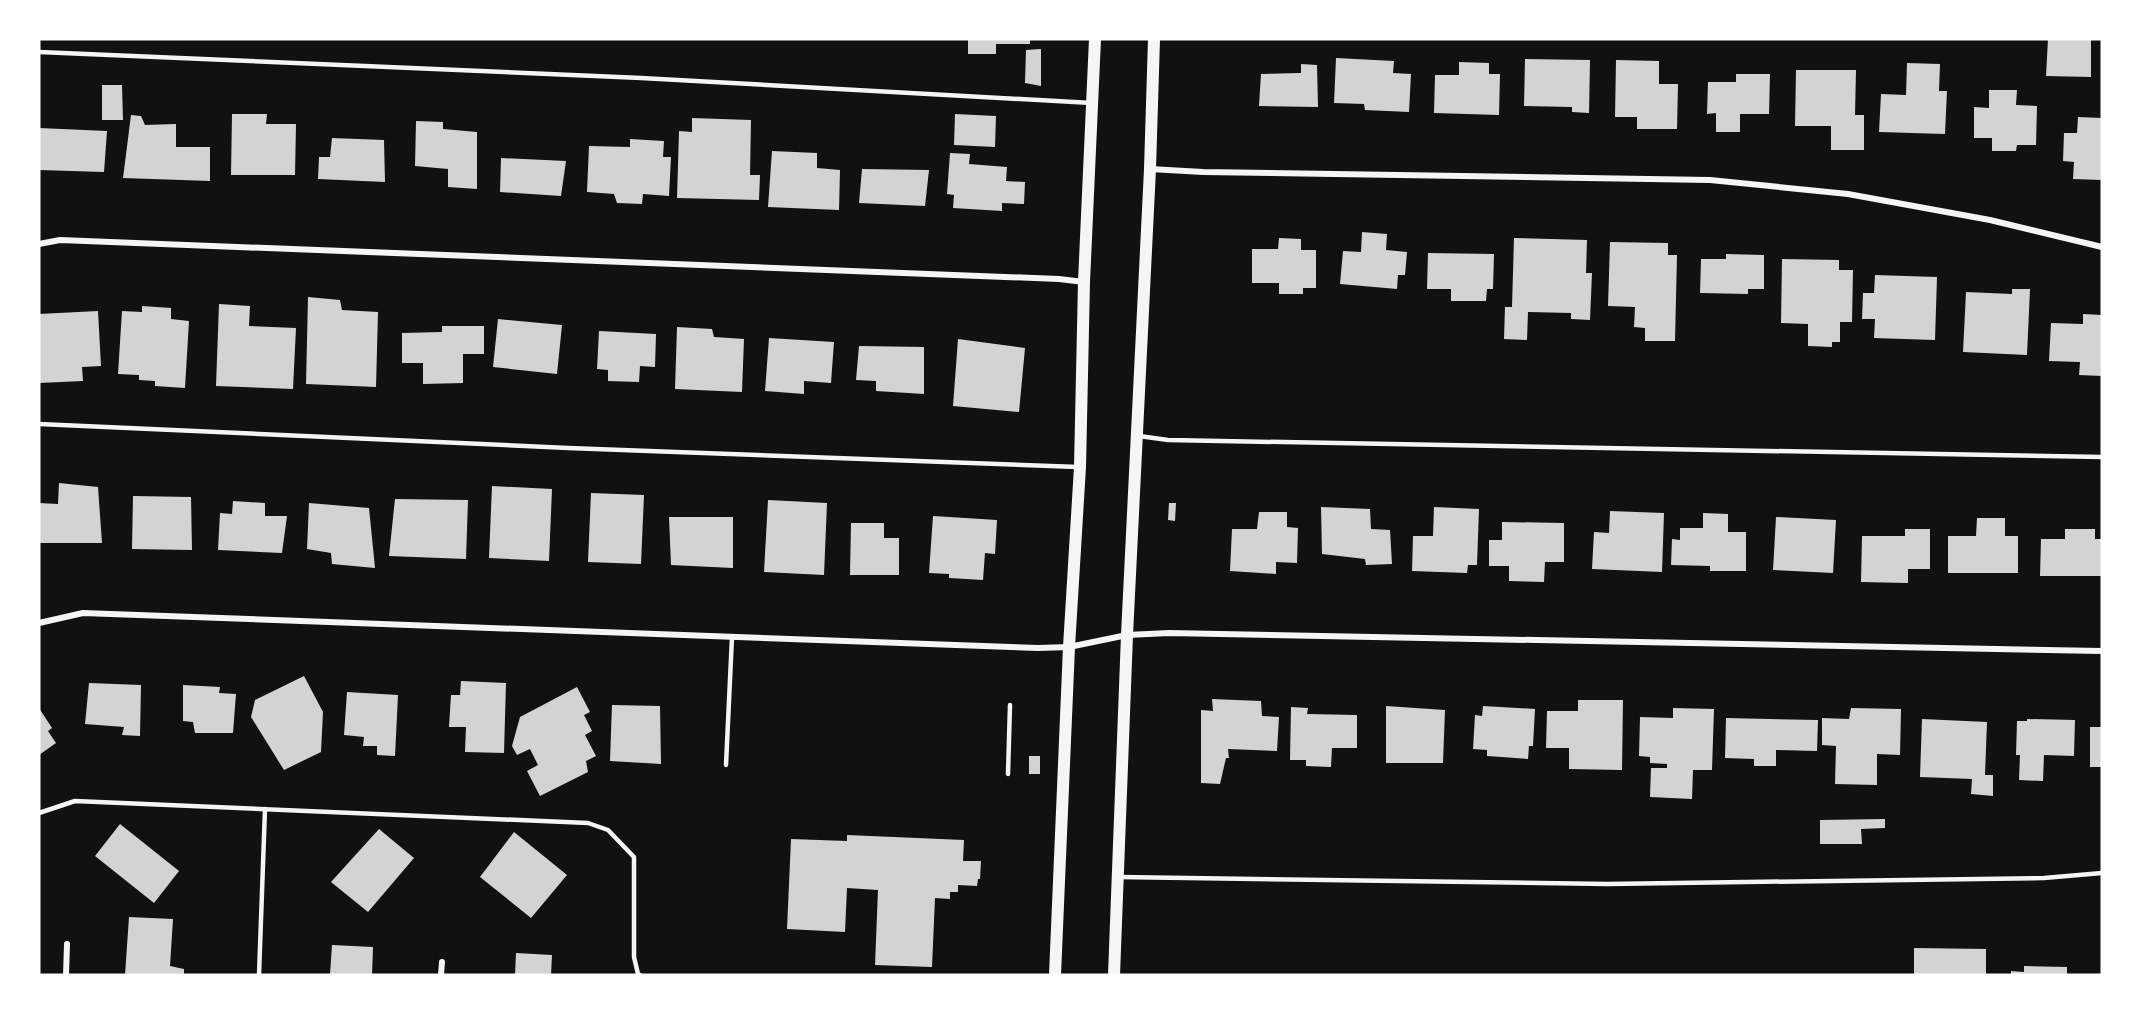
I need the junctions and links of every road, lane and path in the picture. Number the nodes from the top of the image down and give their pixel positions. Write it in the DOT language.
graph roads {
  1 [pos="1095,39"];
  2 [pos="1154,39"];
  3 [pos="39,52"];
  4 [pos="1092,103"];
  5 [pos="1150,169"];
  6 [pos="39,244"];
  7 [pos="2102,247"];
  8 [pos="1084,282"];
  9 [pos="39,424"];
  10 [pos="1137,436"];
  11 [pos="2102,456"];
  12 [pos="1080,467"];
  13 [pos="39,623"];
  14 [pos="1127,636"];
  15 [pos="732,637"];
  16 [pos="1069,647"];
  17 [pos="2102,651"];
  18 [pos="1010,705"];
  19 [pos="726,765"];
  20 [pos="1008,774"];
  21 [pos="265,809"];
  22 [pos="39,813"];
  23 [pos="2102,873"];
  24 [pos="1119,877"];
  25 [pos="67,944"];
  26 [pos="442,962"];
  27 [pos="66,975"];
  28 [pos="259,975"];
  29 [pos="441,975"];
  30 [pos="638,975"];
  31 [pos="1055,975"];
  32 [pos="1114,975"];
  1 -- 4 [label="main road"];
  2 -- 5 [label="main road"];
  3 -- 4 [label="lane"];
  4 -- 8 [label="main road"];
  5 -- 7 [label="street"];
  5 -- 10 [label="main road"];
  6 -- 8 [label="street"];
  8 -- 12 [label="main road"];
  9 -- 12 [label="lane"];
  10 -- 11 [label="lane"];
  10 -- 14 [label="main road"];
  12 -- 16 [label="main road"];
  13 -- 15 [label="street"];
  14 -- 16 [label="street"];
  14 -- 17 [label="street"];
  14 -- 24 [label="main road"];
  15 -- 16 [label="street"];
  15 -- 19 [label="lane"];
  16 -- 31 [label="main road"];
  18 -- 20 [label="lane"];
  21 -- 22 [label="lane"];
  21 -- 28 [label="lane"];
  21 -- 30 [label="lane"];
  23 -- 24 [label="lane"];
  24 -- 32 [label="main road"];
  25 -- 27 [label="street"];
  26 -- 29 [label="street"];
}
